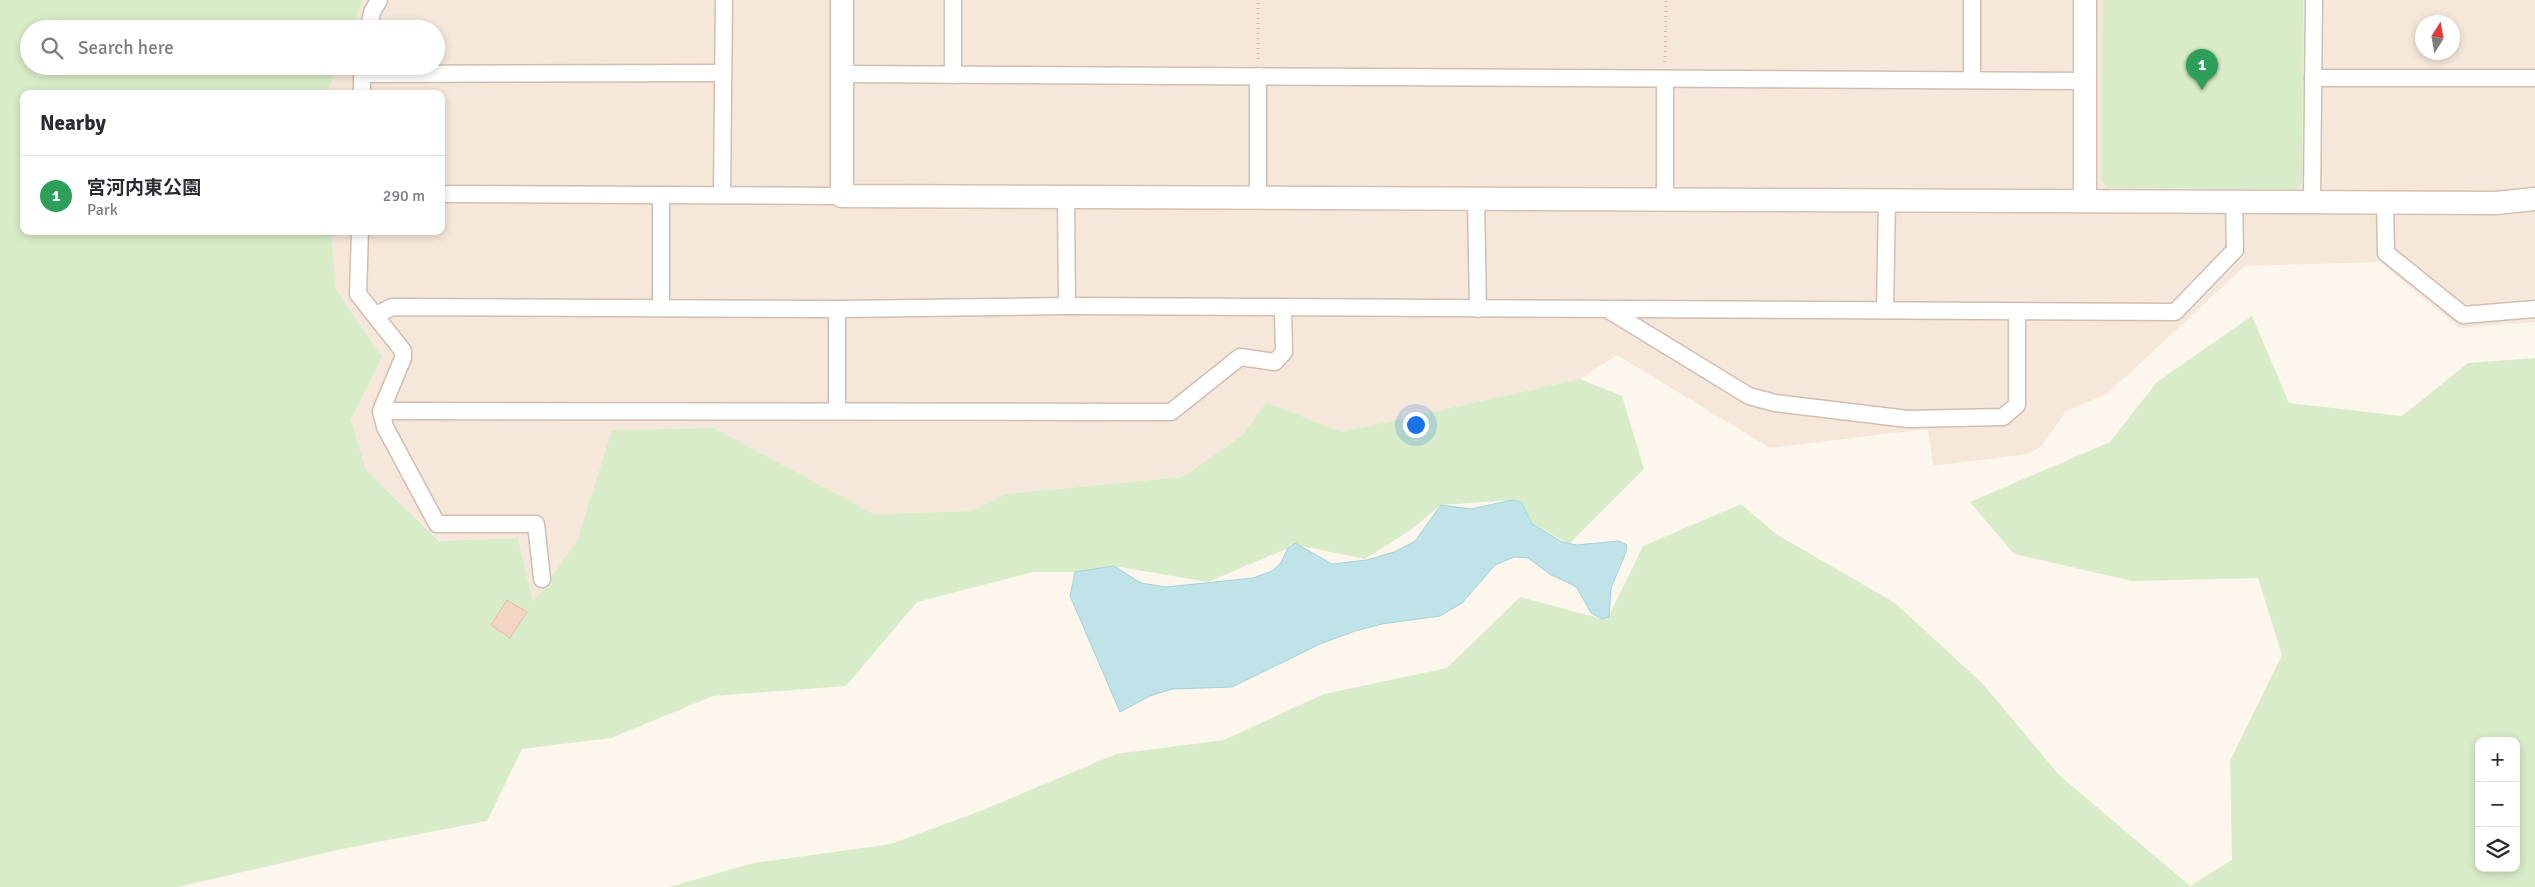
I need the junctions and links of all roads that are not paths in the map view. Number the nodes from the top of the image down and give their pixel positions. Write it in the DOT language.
graph roads {
  1 [pos="379,0"];
  2 [pos="724,0"];
  3 [pos="842,0"];
  4 [pos="953,0"];
  5 [pos="1972,0"];
  6 [pos="2086,0"];
  7 [pos="2314,0"];
  8 [pos="371,20"];
  9 [pos="445,71"];
  10 [pos="723,73"];
  11 [pos="842,74"];
  12 [pos="953,74"];
  13 [pos="362,75"];
  14 [pos="1258,76"];
  15 [pos="2313,78"];
  16 [pos="2535,78"];
  17 [pos="1665,79"];
  18 [pos="1972,80"];
  19 [pos="2085,81"];
  20 [pos="362,90"];
  21 [pos="445,194"];
  22 [pos="661,195"];
  23 [pos="722,195"];
  24 [pos="842,196"];
  25 [pos="1066,197"];
  26 [pos="1258,198"];
  27 [pos="1476,198"];
  28 [pos="1665,199"];
  29 [pos="2535,199"];
  30 [pos="1887,200"];
  31 [pos="2085,201"];
  32 [pos="2234,201"];
  33 [pos="2312,202"];
  34 [pos="2385,202"];
  35 [pos="360,235"];
  36 [pos="1067,306"];
  37 [pos="661,308"];
  38 [pos="1283,308"];
  39 [pos="838,309"];
  40 [pos="1478,309"];
  41 [pos="2535,309"];
  42 [pos="1885,310"];
  43 [pos="1610,311"];
  44 [pos="2017,311"];
  45 [pos="376,314"];
  46 [pos="381,411"];
  47 [pos="837,411"];
  48 [pos="542,579"];
  1 -- 8 [label="street"];
  2 -- 10 [label="street"];
  3 -- 11 [label="street"];
  4 -- 12 [label="street"];
  5 -- 18 [label="street"];
  6 -- 19 [label="street"];
  7 -- 15 [label="street"];
  9 -- 10 [label="street"];
  10 -- 23 [label="street"];
  11 -- 12 [label="street"];
  11 -- 24 [label="street"];
  12 -- 14 [label="street"];
  13 -- 20 [label="street"];
  14 -- 17 [label="street"];
  14 -- 26 [label="street"];
  15 -- 16 [label="street"];
  15 -- 33 [label="street"];
  17 -- 18 [label="street"];
  17 -- 28 [label="street"];
  18 -- 19 [label="street"];
  19 -- 31 [label="street"];
  21 -- 22 [label="street"];
  22 -- 23 [label="street"];
  22 -- 37 [label="street"];
  23 -- 24 [label="street"];
  24 -- 25 [label="street"];
  25 -- 26 [label="street"];
  25 -- 36 [label="street"];
  26 -- 27 [label="street"];
  27 -- 28 [label="street"];
  27 -- 40 [label="street"];
  28 -- 30 [label="street"];
  29 -- 34 [label="street"];
  30 -- 31 [label="street"];
  30 -- 42 [label="street"];
  31 -- 32 [label="street"];
  32 -- 33 [label="street"];
  32 -- 44 [label="street"];
  33 -- 34 [label="street"];
  34 -- 41 [label="street"];
  35 -- 45 [label="street"];
  36 -- 38 [label="street"];
  36 -- 39 [label="street"];
  37 -- 39 [label="street"];
  37 -- 45 [label="street"];
  38 -- 40 [label="street"];
  38 -- 47 [label="street"];
  39 -- 47 [label="street"];
  40 -- 43 [label="street"];
  42 -- 43 [label="street"];
  42 -- 44 [label="street"];
  43 -- 44 [label="street"];
  45 -- 46 [label="street"];
  46 -- 47 [label="street"];
  46 -- 48 [label="street"];
}
